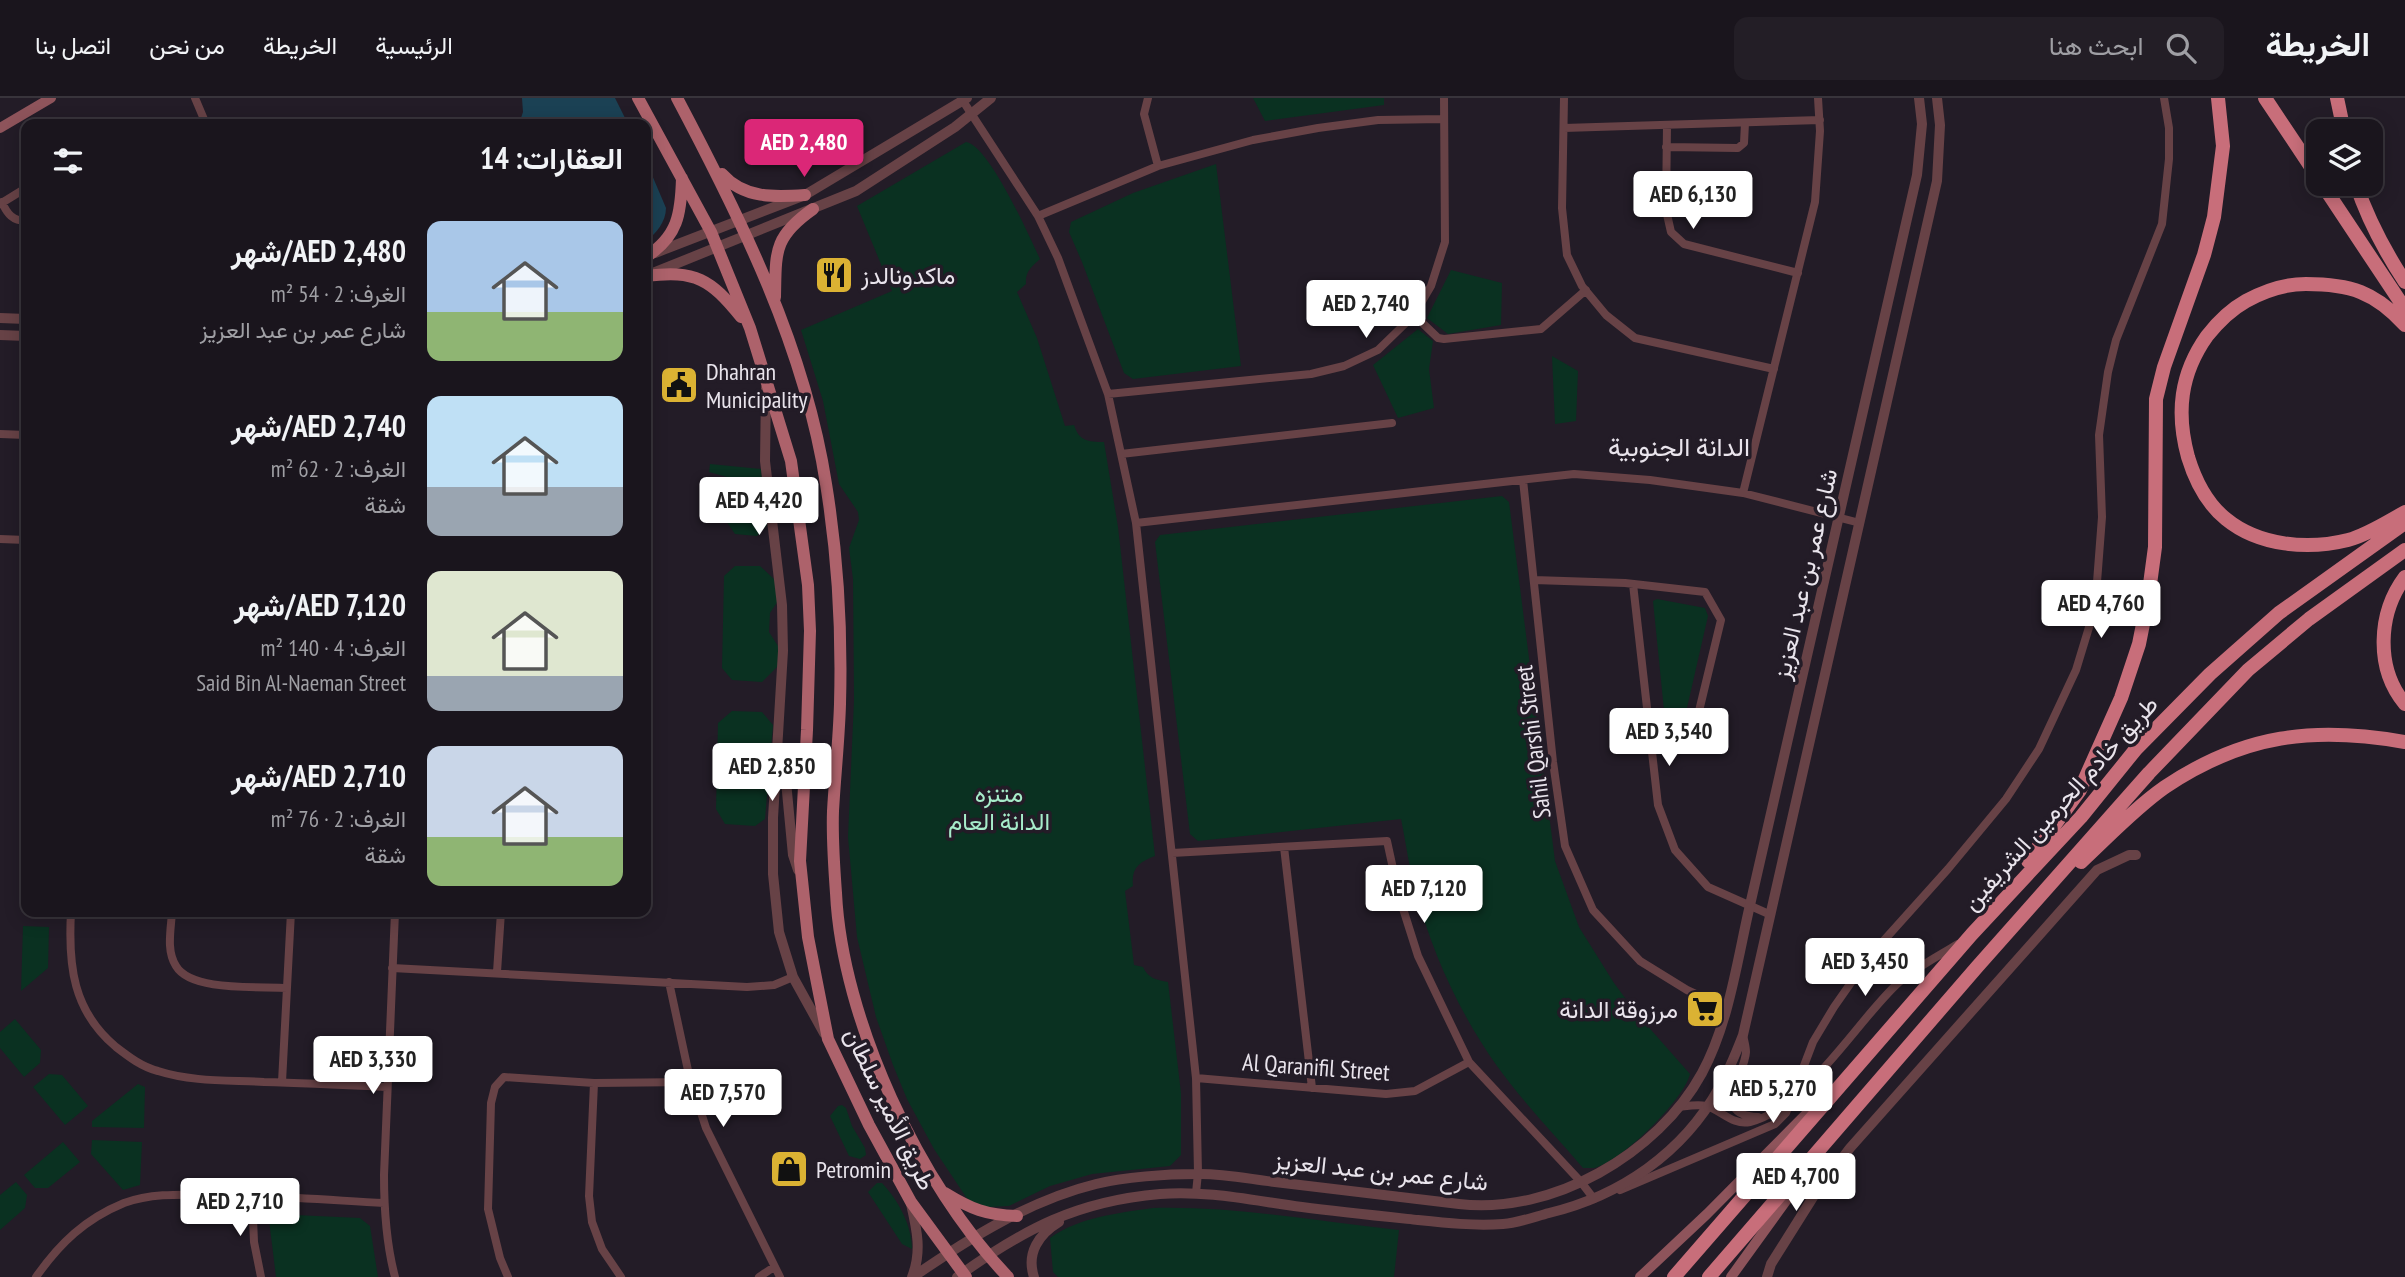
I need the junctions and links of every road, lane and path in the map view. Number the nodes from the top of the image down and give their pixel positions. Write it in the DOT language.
graph roads {
  1 [pos="51,98"];
  2 [pos="195,98"];
  3 [pos="638,98"];
  4 [pos="677,98"];
  5 [pos="991,98"];
  6 [pos="1148,98"];
  7 [pos="1444,98"];
  8 [pos="1564,98"];
  9 [pos="1818,98"];
  10 [pos="1919,98"];
  11 [pos="1937,98"];
  12 [pos="2164,98"];
  13 [pos="2218,98"];
  14 [pos="2265,98"];
  15 [pos="2337,98"];
  16 [pos="965,99"];
  17 [pos="972,114"];
  18 [pos="1443,118"];
  19 [pos="204,119"];
  20 [pos="650,119"];
  21 [pos="2341,119"];
  22 [pos="1820,120"];
  23 [pos="651,122"];
  24 [pos="1745,123"];
  25 [pos="1667,125"];
  26 [pos="0,128"];
  27 [pos="1563,128"];
  28 [pos="1666,147"];
  29 [pos="709,160"];
  30 [pos="2306,160"];
  31 [pos="1158,166"];
  32 [pos="682,178"];
  33 [pos="21,191"];
  34 [pos="806,195"];
  35 [pos="2330,196"];
  36 [pos="2361,196"];
  37 [pos="1,203"];
  38 [pos="813,209"];
  39 [pos="1038,216"];
  40 [pos="740,220"];
  41 [pos="21,221"];
  42 [pos="711,232"];
  43 [pos="746,235"];
  44 [pos="717,247"];
  45 [pos="651,254"];
  46 [pos="651,256"];
  47 [pos="1798,273"];
  48 [pos="651,274"];
  49 [pos="651,276"];
  50 [pos="2405,282"];
  51 [pos="1586,290"];
  52 [pos="774,304"];
  53 [pos="2405,309"];
  54 [pos="1414,315"];
  55 [pos="0,318"];
  56 [pos="21,319"];
  57 [pos="2405,325"];
  58 [pos="750,328"];
  59 [pos="0,335"];
  60 [pos="21,336"];
  61 [pos="1774,369"];
  62 [pos="767,380"];
  63 [pos="1108,394"];
  64 [pos="1392,423"];
  65 [pos="0,434"];
  66 [pos="21,435"];
  67 [pos="1121,454"];
  68 [pos="1523,480"];
  69 [pos="1743,493"];
  70 [pos="2405,512"];
  71 [pos="1839,518"];
  72 [pos="1136,523"];
  73 [pos="1860,523"];
  74 [pos="2405,523"];
  75 [pos="0,539"];
  76 [pos="21,540"];
  77 [pos="2405,550"];
  78 [pos="2405,577"];
  79 [pos="1534,580"];
  80 [pos="1633,584"];
  81 [pos="2405,704"];
  82 [pos="780,721"];
  83 [pos="1652,740"];
  84 [pos="2405,742"];
  85 [pos="1284,847"];
  86 [pos="1172,853"];
  87 [pos="2136,855"];
  88 [pos="801,876"];
  89 [pos="1750,905"];
  90 [pos="1771,915"];
  91 [pos="2023,915"];
  92 [pos="71,917"];
  93 [pos="172,917"];
  94 [pos="291,917"];
  95 [pos="395,917"];
  96 [pos="501,917"];
  97 [pos="1972,934"];
  98 [pos="392,968"];
  99 [pos="497,972"];
  100 [pos="793,977"];
  101 [pos="669,982"];
  102 [pos="287,988"];
  103 [pos="1924,991"];
  104 [pos="1726,1008"];
  105 [pos="1743,1035"];
  106 [pos="828,1039"];
  107 [pos="1469,1062"];
  108 [pos="1196,1078"];
  109 [pos="282,1082"];
  110 [pos="692,1082"];
  111 [pos="594,1083"];
  112 [pos="387,1087"];
  113 [pos="1312,1088"];
  114 [pos="1790,1101"];
  115 [pos="1706,1106"];
  116 [pos="1680,1107"];
  117 [pos="1761,1117"];
  118 [pos="1835,1131"];
  119 [pos="1198,1173"];
  120 [pos="1581,1182"];
  121 [pos="942,1191"];
  122 [pos="1196,1193"];
  123 [pos="1607,1194"];
  124 [pos="252,1196"];
  125 [pos="1594,1199"];
  126 [pos="910,1200"];
  127 [pos="384,1203"];
  128 [pos="1081,1209"];
  129 [pos="1017,1216"];
  130 [pos="972,1238"];
  131 [pos="948,1253"];
  132 [pos="987,1255"];
  133 [pos="774,1266"];
  134 [pos="962,1276"];
  135 [pos="36,1277"];
  136 [pos="261,1277"];
  137 [pos="395,1277"];
  138 [pos="508,1277"];
  139 [pos="621,1277"];
  140 [pos="760,1277"];
  141 [pos="780,1277"];
  142 [pos="912,1277"];
  143 [pos="1007,1277"];
  144 [pos="1034,1277"];
  145 [pos="1640,1277"];
  146 [pos="1674,1277"];
  147 [pos="1709,1277"];
  148 [pos="1731,1277"];
  149 [pos="1767,1277"];
  1 -- 26 [label="main road"];
  2 -- 19 [label="street"];
  3 -- 20 [label="main road, طريق الأمير سلطان"];
  4 -- 29 [label="main road, طريق الأمير سلطان"];
  5 -- 17 [label="street"];
  6 -- 31 [label="street"];
  7 -- 18 [label="street"];
  8 -- 27 [label="street"];
  9 -- 22 [label="street"];
  10 -- 71 [label="street, شارع عمر بن عبد العزيز"];
  11 -- 73 [label="street"];
  12 -- 114 [label="street"];
  13 -- 97 [label="highway"];
  14 -- 30 [label="highway"];
  15 -- 21 [label="highway"];
  16 -- 17 [label="street"];
  16 -- 34 [label="street"];
  17 -- 38 [label="street"];
  17 -- 39 [label="street"];
  18 -- 31 [label="street"];
  18 -- 54 [label="street"];
  22 -- 24 [label="street"];
  22 -- 47 [label="street"];
  23 -- 32 [label="main road, طريق الأمير سلطان"];
  24 -- 25 [label="street"];
  24 -- 28 [label="street"];
  25 -- 27 [label="street"];
  25 -- 28 [label="street"];
  27 -- 51 [label="street"];
  28 -- 47 [label="street"];
  29 -- 34 [label="main road"];
  29 -- 40 [label="main road, طريق الأمير سلطان"];
  31 -- 39 [label="street"];
  32 -- 42 [label="main road, طريق الأمير سلطان"];
  32 -- 45 [label="main road"];
  33 -- 37 [label="street"];
  34 -- 40 [label="street"];
  35 -- 53 [label="highway"];
  36 -- 50 [label="highway"];
  37 -- 41 [label="street"];
  38 -- 43 [label="street"];
  38 -- 52 [label="main road"];
  39 -- 63 [label="street"];
  40 -- 42 [label="street"];
  40 -- 43 [label="main road, طريق الأمير سلطان"];
  42 -- 44 [label="main road, طريق الأمير سلطان"];
  42 -- 46 [label="street"];
  43 -- 44 [label="street"];
  43 -- 52 [label="main road, طريق الأمير سلطان"];
  44 -- 48 [label="street"];
  44 -- 58 [label="main road, طريق الأمير سلطان"];
  47 -- 61 [label="street"];
  49 -- 58 [label="main road"];
  51 -- 54 [label="street"];
  51 -- 61 [label="street"];
  52 -- 121 [label="main road, طريق الأمير سلطان"];
  54 -- 63 [label="street"];
  55 -- 56 [label="street"];
  57 -- 70 [label="highway"];
  58 -- 62 [label="main road, طريق الأمير سلطان"];
  59 -- 60 [label="street"];
  61 -- 69 [label="street"];
  62 -- 82 [label="street"];
  62 -- 88 [label="main road, طريق الأمير سلطان"];
  63 -- 67 [label="street"];
  64 -- 67 [label="street"];
  65 -- 66 [label="street"];
  67 -- 72 [label="street"];
  68 -- 69 [label="street"];
  68 -- 72 [label="street"];
  68 -- 79 [label="street, Sahil Qarshi Street"];
  69 -- 71 [label="street"];
  71 -- 73 [label="street"];
  71 -- 89 [label="street, شارع عمر بن عبد العزيز"];
  72 -- 86 [label="street"];
  73 -- 90 [label="street"];
  74 -- 97 [label="highway, طريق خادم الحرمين الشريفين"];
  75 -- 76 [label="street"];
  77 -- 91 [label="highway, طريق خادم الحرمين الشريفين"];
  78 -- 81 [label="highway"];
  79 -- 80 [label="street"];
  79 -- 104 [label="street, Sahil Qarshi Street"];
  80 -- 83 [label="street"];
  80 -- 83 [label="street"];
  82 -- 88 [label="street"];
  82 -- 100 [label="street"];
  83 -- 89 [label="street"];
  84 -- 91 [label="highway"];
  85 -- 86 [label="street"];
  85 -- 107 [label="street"];
  85 -- 113 [label="street"];
  86 -- 108 [label="street"];
  87 -- 149 [label="street"];
  88 -- 106 [label="main road, طريق الأمير سلطان"];
  89 -- 90 [label="street"];
  89 -- 104 [label="street, شارع عمر بن عبد العزيز"];
  90 -- 105 [label="street"];
  91 -- 118 [label="highway, طريق خادم الحرمين الشريفين"];
  92 -- 109 [label="street"];
  93 -- 102 [label="street"];
  94 -- 102 [label="street"];
  95 -- 98 [label="street"];
  96 -- 99 [label="street"];
  97 -- 103 [label="highway, طريق خادم الحرمين الشريفين"];
  97 -- 114 [label="street"];
  98 -- 99 [label="street"];
  98 -- 112 [label="street"];
  99 -- 101 [label="street"];
  100 -- 101 [label="street"];
  100 -- 106 [label="street"];
  101 -- 110 [label="street"];
  102 -- 109 [label="street"];
  103 -- 145 [label="main road"];
  103 -- 146 [label="highway, طريق خادم الحرمين الشريفين"];
  104 -- 116 [label="street, شارع عمر بن عبد العزيز"];
  105 -- 115 [label="street"];
  105 -- 117 [label="street"];
  106 -- 126 [label="main road, طريق الأمير سلطان"];
  107 -- 113 [label="street, Al Qaranifil Street"];
  107 -- 120 [label="street"];
  108 -- 113 [label="street, Al Qaranifil Street"];
  108 -- 119 [label="street"];
  109 -- 112 [label="street"];
  110 -- 111 [label="street"];
  110 -- 133 [label="street"];
  111 -- 138 [label="street"];
  111 -- 139 [label="street"];
  112 -- 127 [label="street"];
  114 -- 117 [label="street"];
  114 -- 123 [label="street"];
  115 -- 116 [label="street"];
  115 -- 117 [label="street"];
  115 -- 123 [label="street"];
  116 -- 120 [label="street, شارع عمر بن عبد العزيز"];
  118 -- 147 [label="highway, طريق خادم الحرمين الشريفين"];
  118 -- 148 [label="main road"];
  119 -- 120 [label="street, شارع عمر بن عبد العزيز"];
  119 -- 122 [label="street"];
  119 -- 129 [label="street, شارع عمر بن عبد العزيز"];
  120 -- 125 [label="street"];
  121 -- 129 [label="main road"];
  121 -- 130 [label="main road, طريق الأمير سلطان"];
  122 -- 125 [label="street"];
  122 -- 128 [label="street"];
  123 -- 125 [label="street"];
  124 -- 127 [label="street"];
  124 -- 135 [label="street"];
  124 -- 136 [label="street"];
  126 -- 131 [label="main road, طريق الأمير سلطان"];
  126 -- 142 [label="street"];
  127 -- 137 [label="street"];
  128 -- 132 [label="street"];
  128 -- 144 [label="street"];
  129 -- 130 [label="street, شارع عمر بن عبد العزيز"];
  130 -- 131 [label="street, شارع عمر بن عبد العزيز"];
  130 -- 132 [label="main road, طريق الأمير سلطان"];
  131 -- 134 [label="main road, طريق الأمير سلطان"];
  131 -- 142 [label="street, شارع عمر بن عبد العزيز"];
  132 -- 134 [label="street"];
  132 -- 143 [label="main road, طريق الأمير سلطان"];
  133 -- 140 [label="street"];
  133 -- 141 [label="street"];
}
